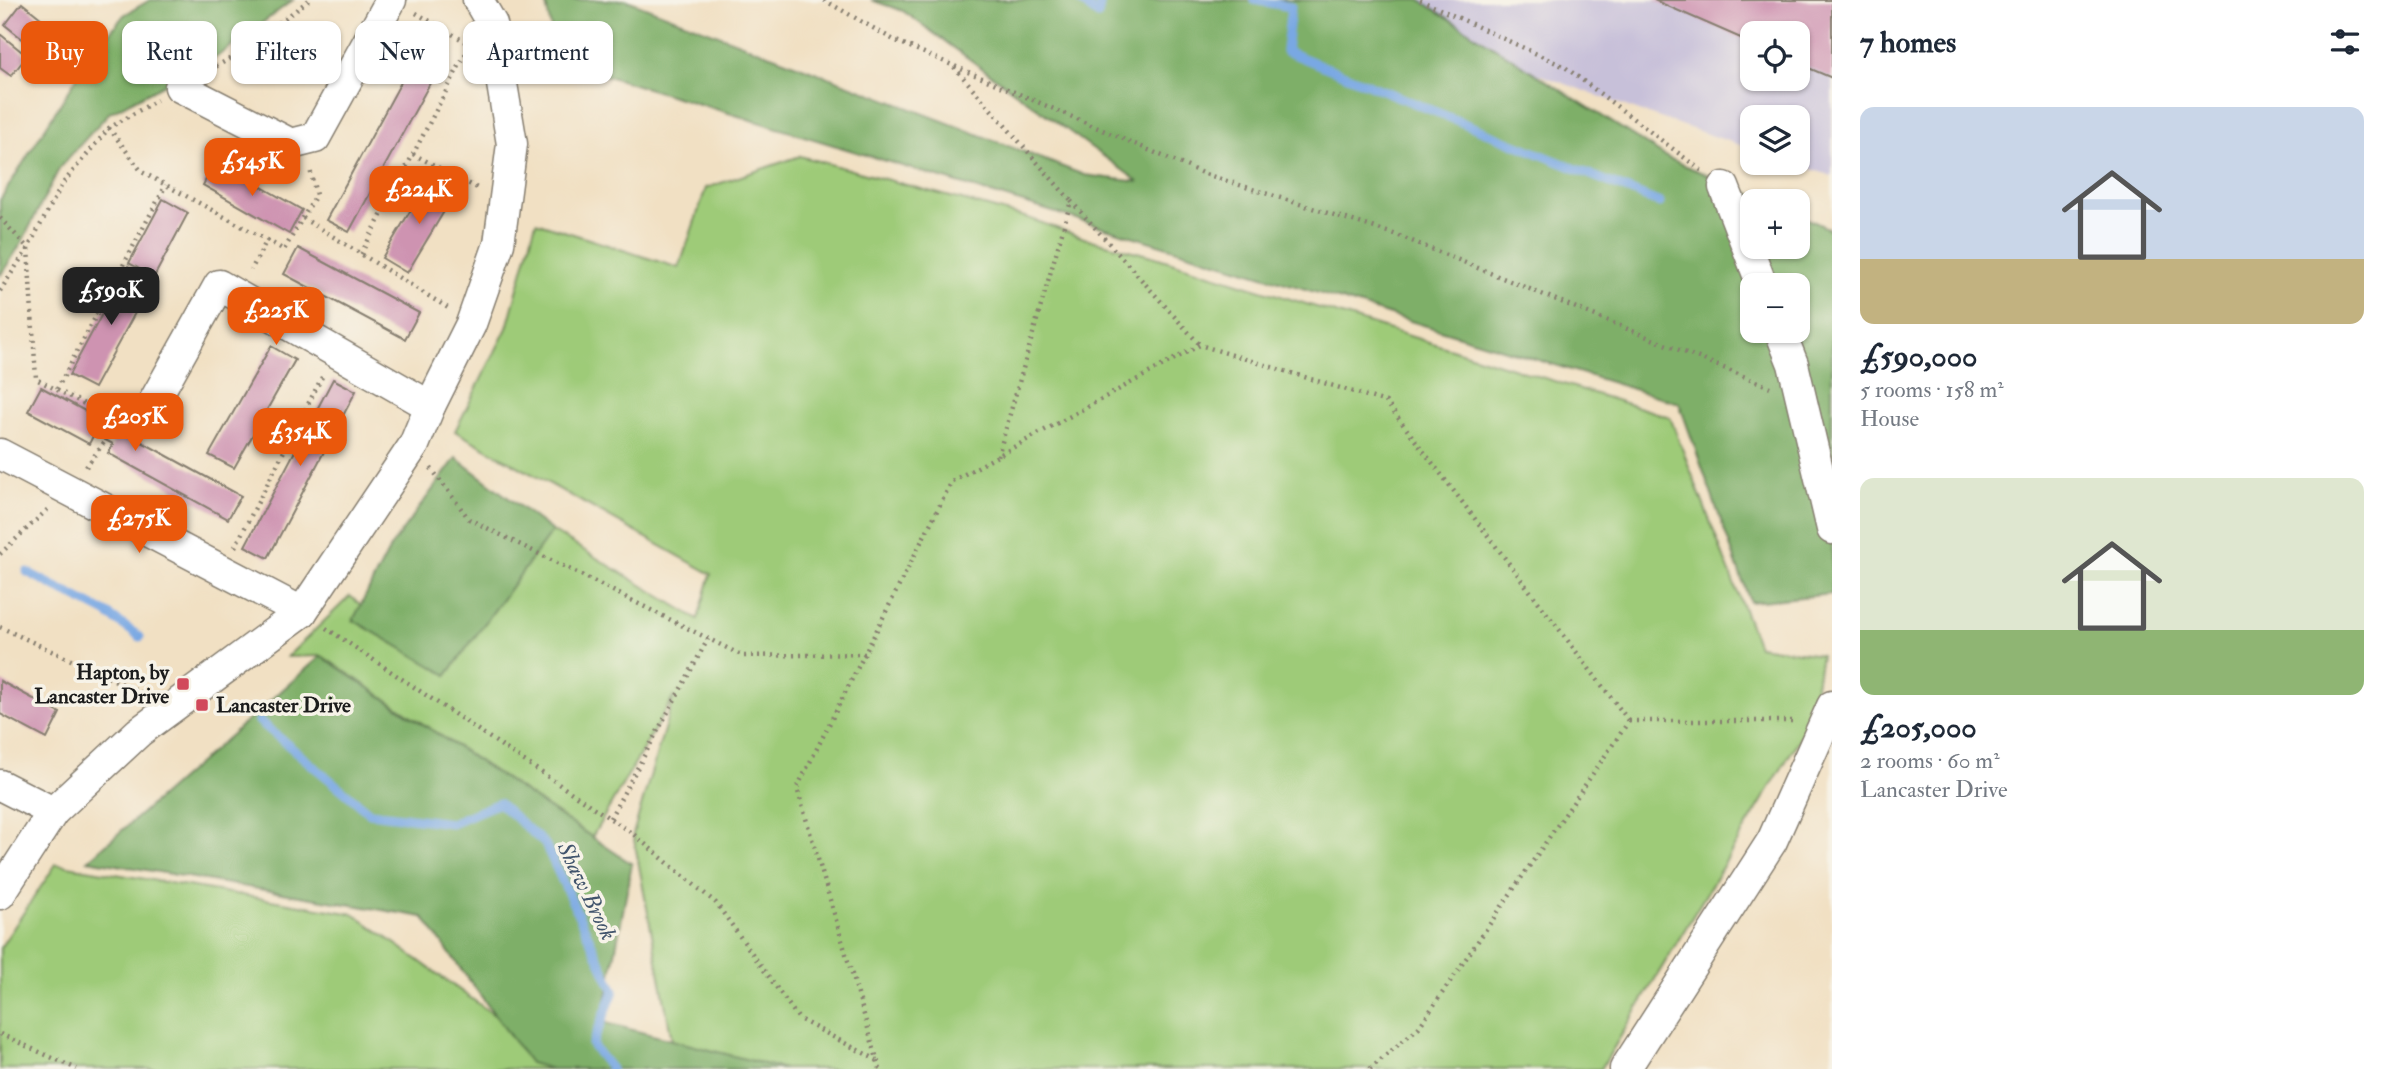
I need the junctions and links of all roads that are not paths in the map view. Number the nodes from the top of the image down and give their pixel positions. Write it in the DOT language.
graph roads {
  1 [pos="478,0"];
  2 [pos="398,3"];
  3 [pos="180,87"];
  4 [pos="1724,187"];
  5 [pos="1757,273"];
  6 [pos="1785,343"];
  7 [pos="153,403"];
  8 [pos="430,407"];
  9 [pos="0,454"];
  10 [pos="1832,530"];
  11 [pos="302,612"];
  12 [pos="1829,714"];
  13 [pos="0,785"];
  14 [pos="53,812"];
  15 [pos="0,894"];
  16 [pos="1625,1069"];
  1 -- 8 [label="street"];
  2 -- 3 [label="street"];
  4 -- 5 [label="street"];
  6 -- 10 [label="street"];
  7 -- 8 [label="street"];
  8 -- 11 [label="street"];
  9 -- 11 [label="street"];
  11 -- 14 [label="street"];
  12 -- 16 [label="street"];
  13 -- 14 [label="street"];
  14 -- 15 [label="street"];
}
